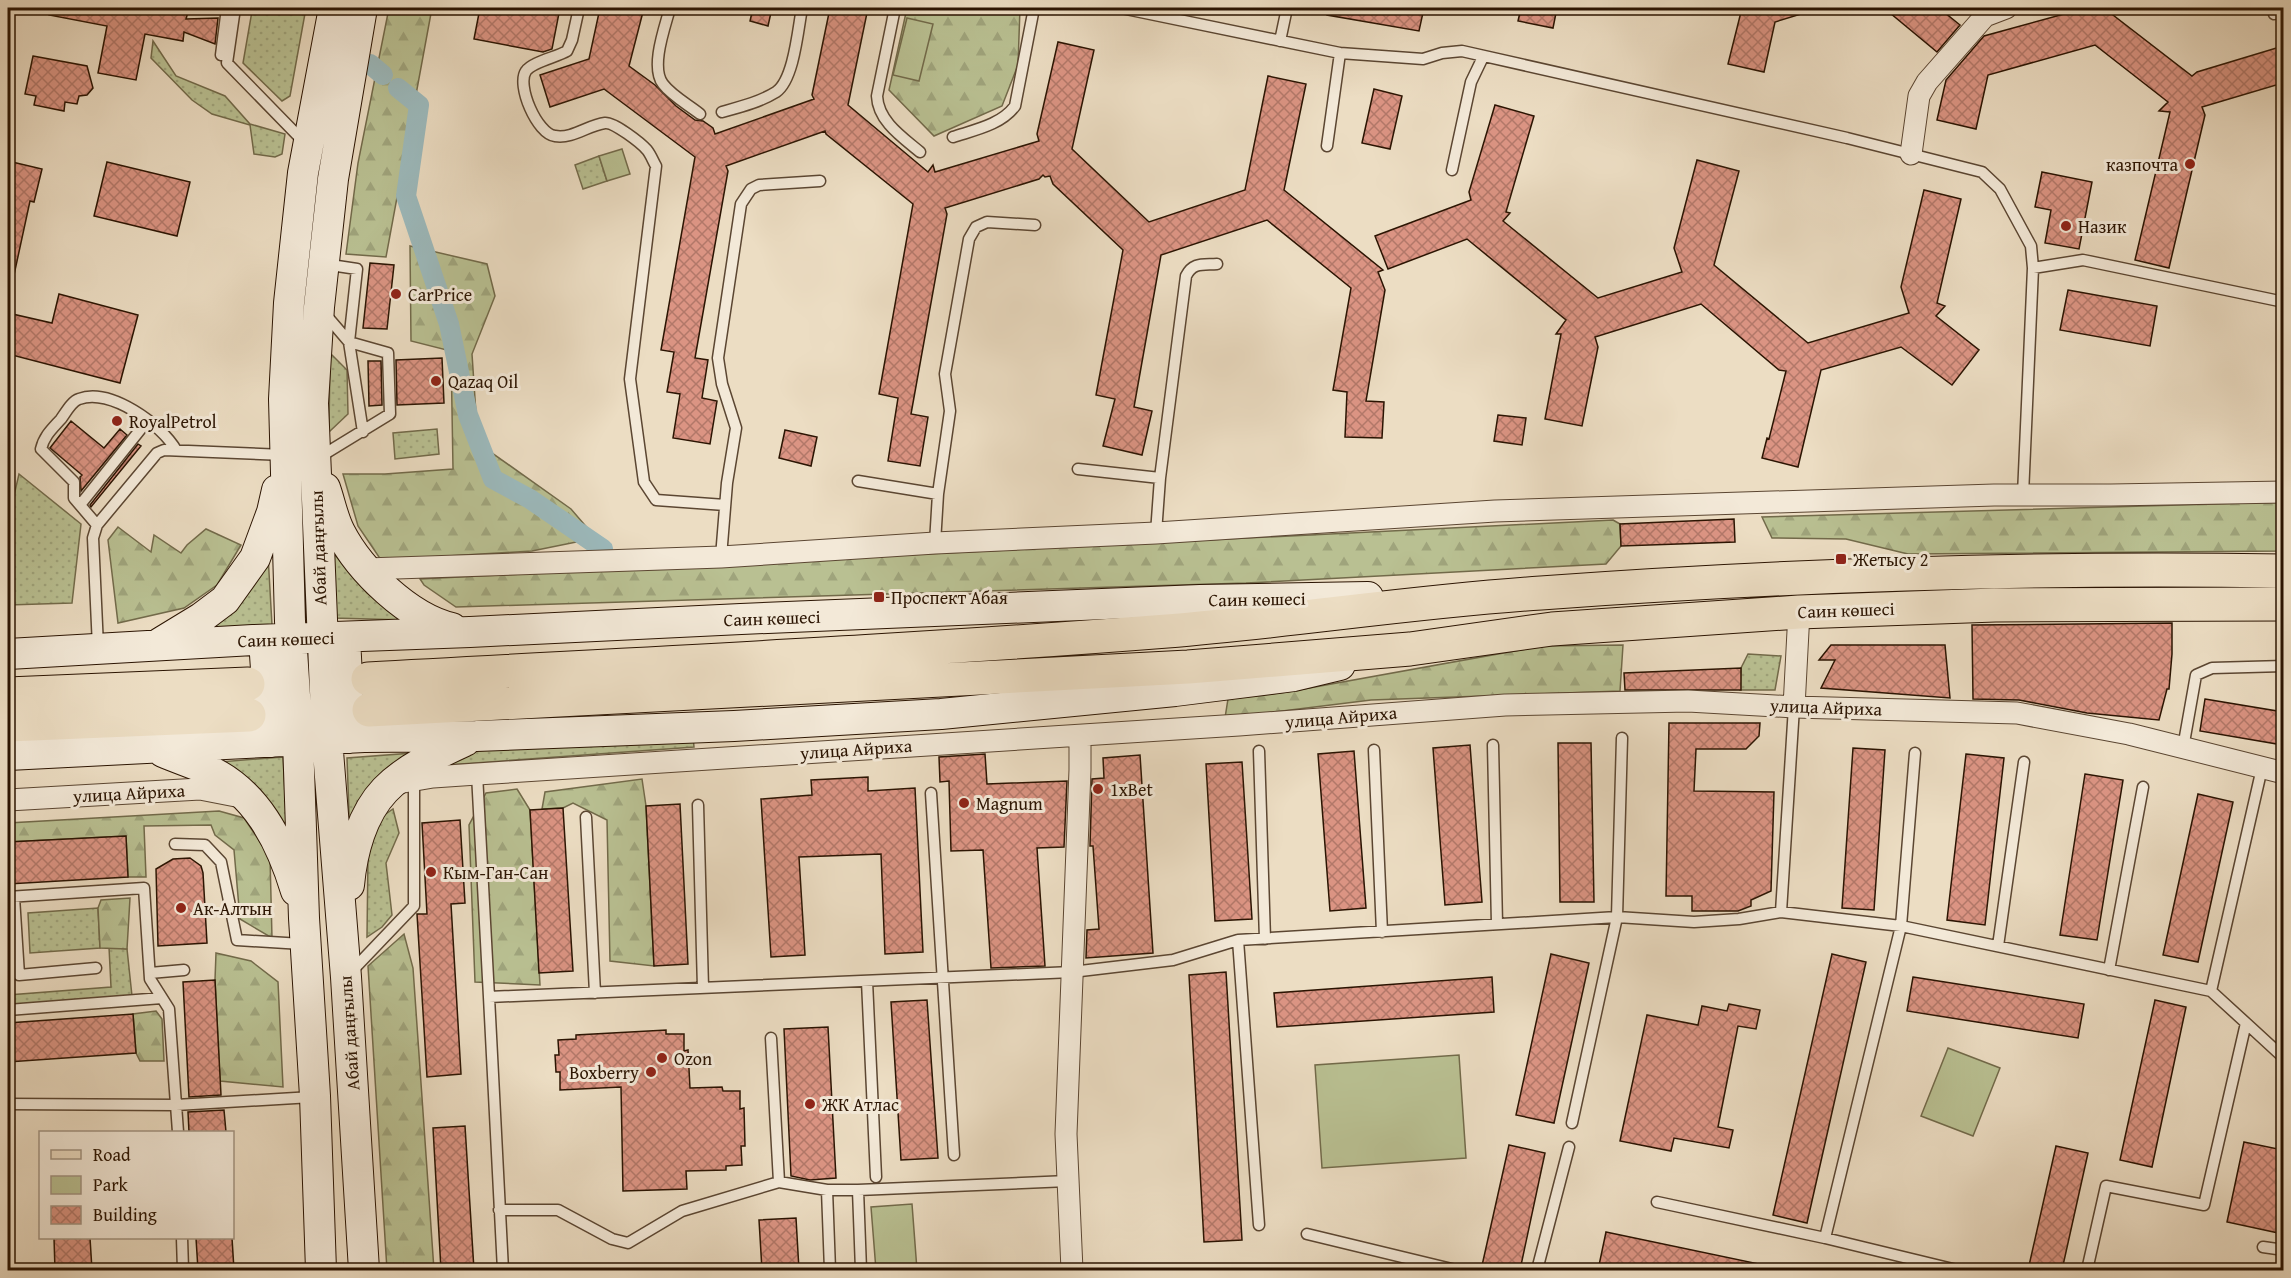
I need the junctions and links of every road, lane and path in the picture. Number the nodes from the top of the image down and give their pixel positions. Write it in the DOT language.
graph roads {
  1 [pos="227,8"];
  2 [pos="235,8"];
  3 [pos="334,8"];
  4 [pos="362,8"];
  5 [pos="579,8"];
  6 [pos="670,8"];
  7 [pos="801,8"];
  8 [pos="895,8"];
  9 [pos="1034,8"];
  10 [pos="1121,8"];
  11 [pos="1287,8"];
  12 [pos="2006,8"];
  13 [pos="1280,41"];
  14 [pos="1340,53"];
  15 [pos="1483,57"];
  16 [pos="227,63"];
  17 [pos="722,112"];
  18 [pos="700,114"];
  19 [pos="953,137"];
  20 [pos="308,146"];
  21 [pos="1327,146"];
  22 [pos="920,153"];
  23 [pos="1911,154"];
  24 [pos="1452,170"];
  25 [pos="820,181"];
  26 [pos="1035,225"];
  27 [pos="324,264"];
  28 [pos="1217,264"];
  29 [pos="2033,268"];
  30 [pos="2283,302"];
  31 [pos="319,307"];
  32 [pos="349,342"];
  33 [pos="147,420"];
  34 [pos="363,432"];
  35 [pos="176,450"];
  36 [pos="284,455"];
  37 [pos="315,459"];
  38 [pos="1078,469"];
  39 [pos="1161,478"];
  40 [pos="858,481"];
  41 [pos="2283,492"];
  42 [pos="938,494"];
  43 [pos="2023,495"];
  44 [pos="80,505"];
  45 [pos="725,505"];
  46 [pos="97,525"];
  47 [pos="1156,533"];
  48 [pos="934,543"];
  49 [pos="721,557"];
  50 [pos="366,569"];
  51 [pos="2283,571"];
  52 [pos="1536,593"];
  53 [pos="2283,604"];
  54 [pos="1799,612"];
  55 [pos="470,632"];
  56 [pos="333,637"];
  57 [pos="278,639"];
  58 [pos="155,646"];
  59 [pos="98,649"];
  60 [pos="1410,649"];
  61 [pos="8,654"];
  62 [pos="2283,666"];
  63 [pos="8,694"];
  64 [pos="1794,707"];
  65 [pos="941,714"];
  66 [pos="8,725"];
  67 [pos="476,736"];
  68 [pos="1080,736"];
  69 [pos="1622,738"];
  70 [pos="312,740"];
  71 [pos="943,744"];
  72 [pos="1492,745"];
  73 [pos="2183,748"];
  74 [pos="154,749"];
  75 [pos="1374,750"];
  76 [pos="1259,751"];
  77 [pos="1915,753"];
  78 [pos="8,755"];
  79 [pos="2024,762"];
  80 [pos="2262,768"];
  81 [pos="2283,773"];
  82 [pos="477,774"];
  83 [pos="403,782"];
  84 [pos="2143,787"];
  85 [pos="931,793"];
  86 [pos="250,799"];
  87 [pos="8,800"];
  88 [pos="698,805"];
  89 [pos="586,817"];
  90 [pos="175,844"];
  91 [pos="11,897"];
  92 [pos="1781,912"];
  93 [pos="1617,917"];
  94 [pos="1497,924"];
  95 [pos="1900,926"];
  96 [pos="305,931"];
  97 [pos="1382,932"];
  98 [pos="1265,939"];
  99 [pos="1238,940"];
  100 [pos="1998,946"];
  101 [pos="344,964"];
  102 [pos="96,968"];
  103 [pos="184,970"];
  104 [pos="2109,970"];
  105 [pos="1072,972"];
  106 [pos="150,973"];
  107 [pos="943,977"];
  108 [pos="867,981"];
  109 [pos="704,988"];
  110 [pos="2211,991"];
  111 [pos="595,993"];
  112 [pos="489,997"];
  113 [pos="162,998"];
  114 [pos="8,1010"];
  115 [pos="2246,1023"];
  116 [pos="771,1038"];
  117 [pos="2283,1058"];
  118 [pos="315,1096"];
  119 [pos="8,1104"];
  120 [pos="176,1105"];
  121 [pos="1572,1123"];
  122 [pos="177,1131"];
  123 [pos="1569,1147"];
  124 [pos="954,1155"];
  125 [pos="876,1177"];
  126 [pos="1068,1181"];
  127 [pos="780,1182"];
  128 [pos="827,1190"];
  129 [pos="858,1190"];
  130 [pos="1657,1202"];
  131 [pos="499,1210"];
  132 [pos="1259,1225"];
  133 [pos="1307,1234"];
  134 [pos="1825,1238"];
  135 [pos="182,1239"];
  136 [pos="2263,1247"];
  137 [pos="2283,1250"];
  138 [pos="364,1265"];
  139 [pos="321,1268"];
  140 [pos="183,1270"];
  141 [pos="503,1270"];
  142 [pos="830,1270"];
  143 [pos="861,1270"];
  144 [pos="1071,1270"];
  145 [pos="1456,1270"];
  146 [pos="1537,1270"];
  147 [pos="1957,1270"];
  148 [pos="2087,1270"];
  1 -- 16 [label="lane"];
  2 -- 16 [label="lane"];
  3 -- 20 [label="main road, Абай даңғылы"];
  4 -- 27 [label="main road, Абай даңғылы"];
  5 -- 45 [label="lane"];
  6 -- 18 [label="lane"];
  7 -- 17 [label="lane"];
  8 -- 22 [label="lane"];
  9 -- 19 [label="lane"];
  10 -- 13 [label="lane"];
  11 -- 13 [label="lane"];
  12 -- 23 [label="street"];
  13 -- 14 [label="lane"];
  14 -- 15 [label="lane"];
  14 -- 21 [label="lane"];
  15 -- 23 [label="lane"];
  15 -- 24 [label="lane"];
  16 -- 20 [label="lane"];
  20 -- 36 [label="main road, Абай даңғылы"];
  23 -- 29 [label="lane"];
  25 -- 45 [label="lane"];
  26 -- 42 [label="lane"];
  27 -- 31 [label="main road, Абай даңғылы"];
  27 -- 32 [label="lane"];
  28 -- 39 [label="lane"];
  29 -- 30 [label="lane"];
  29 -- 43 [label="lane"];
  31 -- 32 [label="lane"];
  31 -- 37 [label="main road, Абай даңғылы"];
  32 -- 34 [label="lane"];
  32 -- 34 [label="lane"];
  33 -- 35 [label="lane"];
  33 -- 44 [label="lane"];
  33 -- 44 [label="lane"];
  34 -- 37 [label="lane"];
  35 -- 36 [label="lane"];
  35 -- 46 [label="lane"];
  36 -- 57 [label="main road, Абай даңғылы"];
  36 -- 58 [label="main road"];
  37 -- 50 [label="main road"];
  37 -- 56 [label="main road, Абай даңғылы"];
  38 -- 39 [label="lane"];
  39 -- 47 [label="lane"];
  40 -- 42 [label="lane"];
  41 -- 43 [label="street"];
  42 -- 48 [label="lane"];
  43 -- 47 [label="street"];
  44 -- 46 [label="lane"];
  45 -- 49 [label="lane"];
  46 -- 59 [label="lane"];
  47 -- 48 [label="street"];
  48 -- 49 [label="street"];
  49 -- 50 [label="street"];
  50 -- 55 [label="main road"];
  51 -- 52 [label="main road, Саин көшесі"];
  52 -- 55 [label="main road, Саин көшесі"];
  52 -- 60 [label="main road, Саин көшесі"];
  53 -- 54 [label="main road, Саин көшесі"];
  54 -- 60 [label="main road, Саин көшесі"];
  54 -- 64 [label="street"];
  55 -- 56 [label="main road, Саин көшесі"];
  56 -- 57 [label="main road, Саин көшесі"];
  56 -- 70 [label="main road, Абай даңғылы"];
  57 -- 58 [label="main road, Саин көшесі"];
  57 -- 70 [label="main road, Абай даңғылы"];
  58 -- 59 [label="main road, Саин көшесі"];
  59 -- 61 [label="main road, Саин көшесі"];
  60 -- 65 [label="main road, Саин көшесі"];
  62 -- 73 [label="lane"];
  63 -- 66 [label="main road"];
  64 -- 68 [label="street, улица Айриха"];
  64 -- 73 [label="street, улица Айриха"];
  64 -- 92 [label="lane"];
  65 -- 67 [label="main road, Саин көшесі"];
  65 -- 71 [label="street"];
  67 -- 70 [label="main road, Саин көшесі"];
  67 -- 83 [label="main road"];
  68 -- 71 [label="street, улица Айриха"];
  68 -- 105 [label="street"];
  69 -- 93 [label="lane"];
  70 -- 74 [label="main road, Саин көшесі"];
  70 -- 96 [label="main road, Абай даңғылы"];
  70 -- 101 [label="main road, Абай даңғылы"];
  71 -- 82 [label="street, улица Айриха"];
  72 -- 94 [label="lane"];
  73 -- 80 [label="street, улица Айриха"];
  74 -- 78 [label="main road, Саин көшесі"];
  74 -- 86 [label="main road"];
  75 -- 97 [label="lane"];
  76 -- 98 [label="lane"];
  77 -- 95 [label="lane"];
  79 -- 100 [label="lane"];
  80 -- 81 [label="street, улица Айриха"];
  80 -- 110 [label="lane"];
  82 -- 83 [label="street, улица Айриха"];
  82 -- 112 [label="lane"];
  83 -- 101 [label="main road"];
  83 -- 101 [label="lane"];
  84 -- 104 [label="lane"];
  85 -- 107 [label="lane"];
  86 -- 87 [label="street, улица Айриха"];
  86 -- 96 [label="main road"];
  88 -- 109 [label="lane"];
  89 -- 111 [label="lane"];
  90 -- 96 [label="lane"];
  91 -- 102 [label="lane"];
  91 -- 106 [label="lane"];
  92 -- 93 [label="lane"];
  92 -- 95 [label="lane"];
  93 -- 94 [label="lane"];
  93 -- 121 [label="lane"];
  94 -- 97 [label="lane"];
  95 -- 100 [label="lane"];
  95 -- 134 [label="lane"];
  96 -- 118 [label="main road, Абай даңғылы"];
  97 -- 98 [label="lane"];
  98 -- 99 [label="lane"];
  99 -- 105 [label="lane"];
  99 -- 132 [label="lane"];
  100 -- 104 [label="lane"];
  101 -- 138 [label="main road, Абай даңғылы"];
  103 -- 106 [label="lane"];
  104 -- 110 [label="lane"];
  105 -- 107 [label="lane"];
  105 -- 126 [label="street"];
  106 -- 113 [label="lane"];
  107 -- 108 [label="lane"];
  107 -- 124 [label="lane"];
  108 -- 109 [label="lane"];
  108 -- 125 [label="lane"];
  109 -- 111 [label="lane"];
  110 -- 115 [label="lane"];
  111 -- 112 [label="lane"];
  112 -- 131 [label="lane"];
  113 -- 114 [label="lane"];
  113 -- 120 [label="lane"];
  115 -- 117 [label="lane"];
  115 -- 148 [label="lane"];
  116 -- 127 [label="lane"];
  118 -- 120 [label="lane"];
  118 -- 139 [label="main road, Абай даңғылы"];
  119 -- 120 [label="lane"];
  120 -- 122 [label="lane"];
  123 -- 146 [label="lane"];
  126 -- 129 [label="lane"];
  126 -- 144 [label="street"];
  127 -- 128 [label="lane"];
  127 -- 131 [label="lane"];
  128 -- 129 [label="lane"];
  128 -- 142 [label="lane"];
  129 -- 143 [label="lane"];
  130 -- 134 [label="lane"];
  131 -- 141 [label="lane"];
  133 -- 145 [label="lane"];
  134 -- 147 [label="lane"];
  135 -- 140 [label="lane"];
  136 -- 137 [label="lane"];
  138 -- 139 [label="main road"];
}
